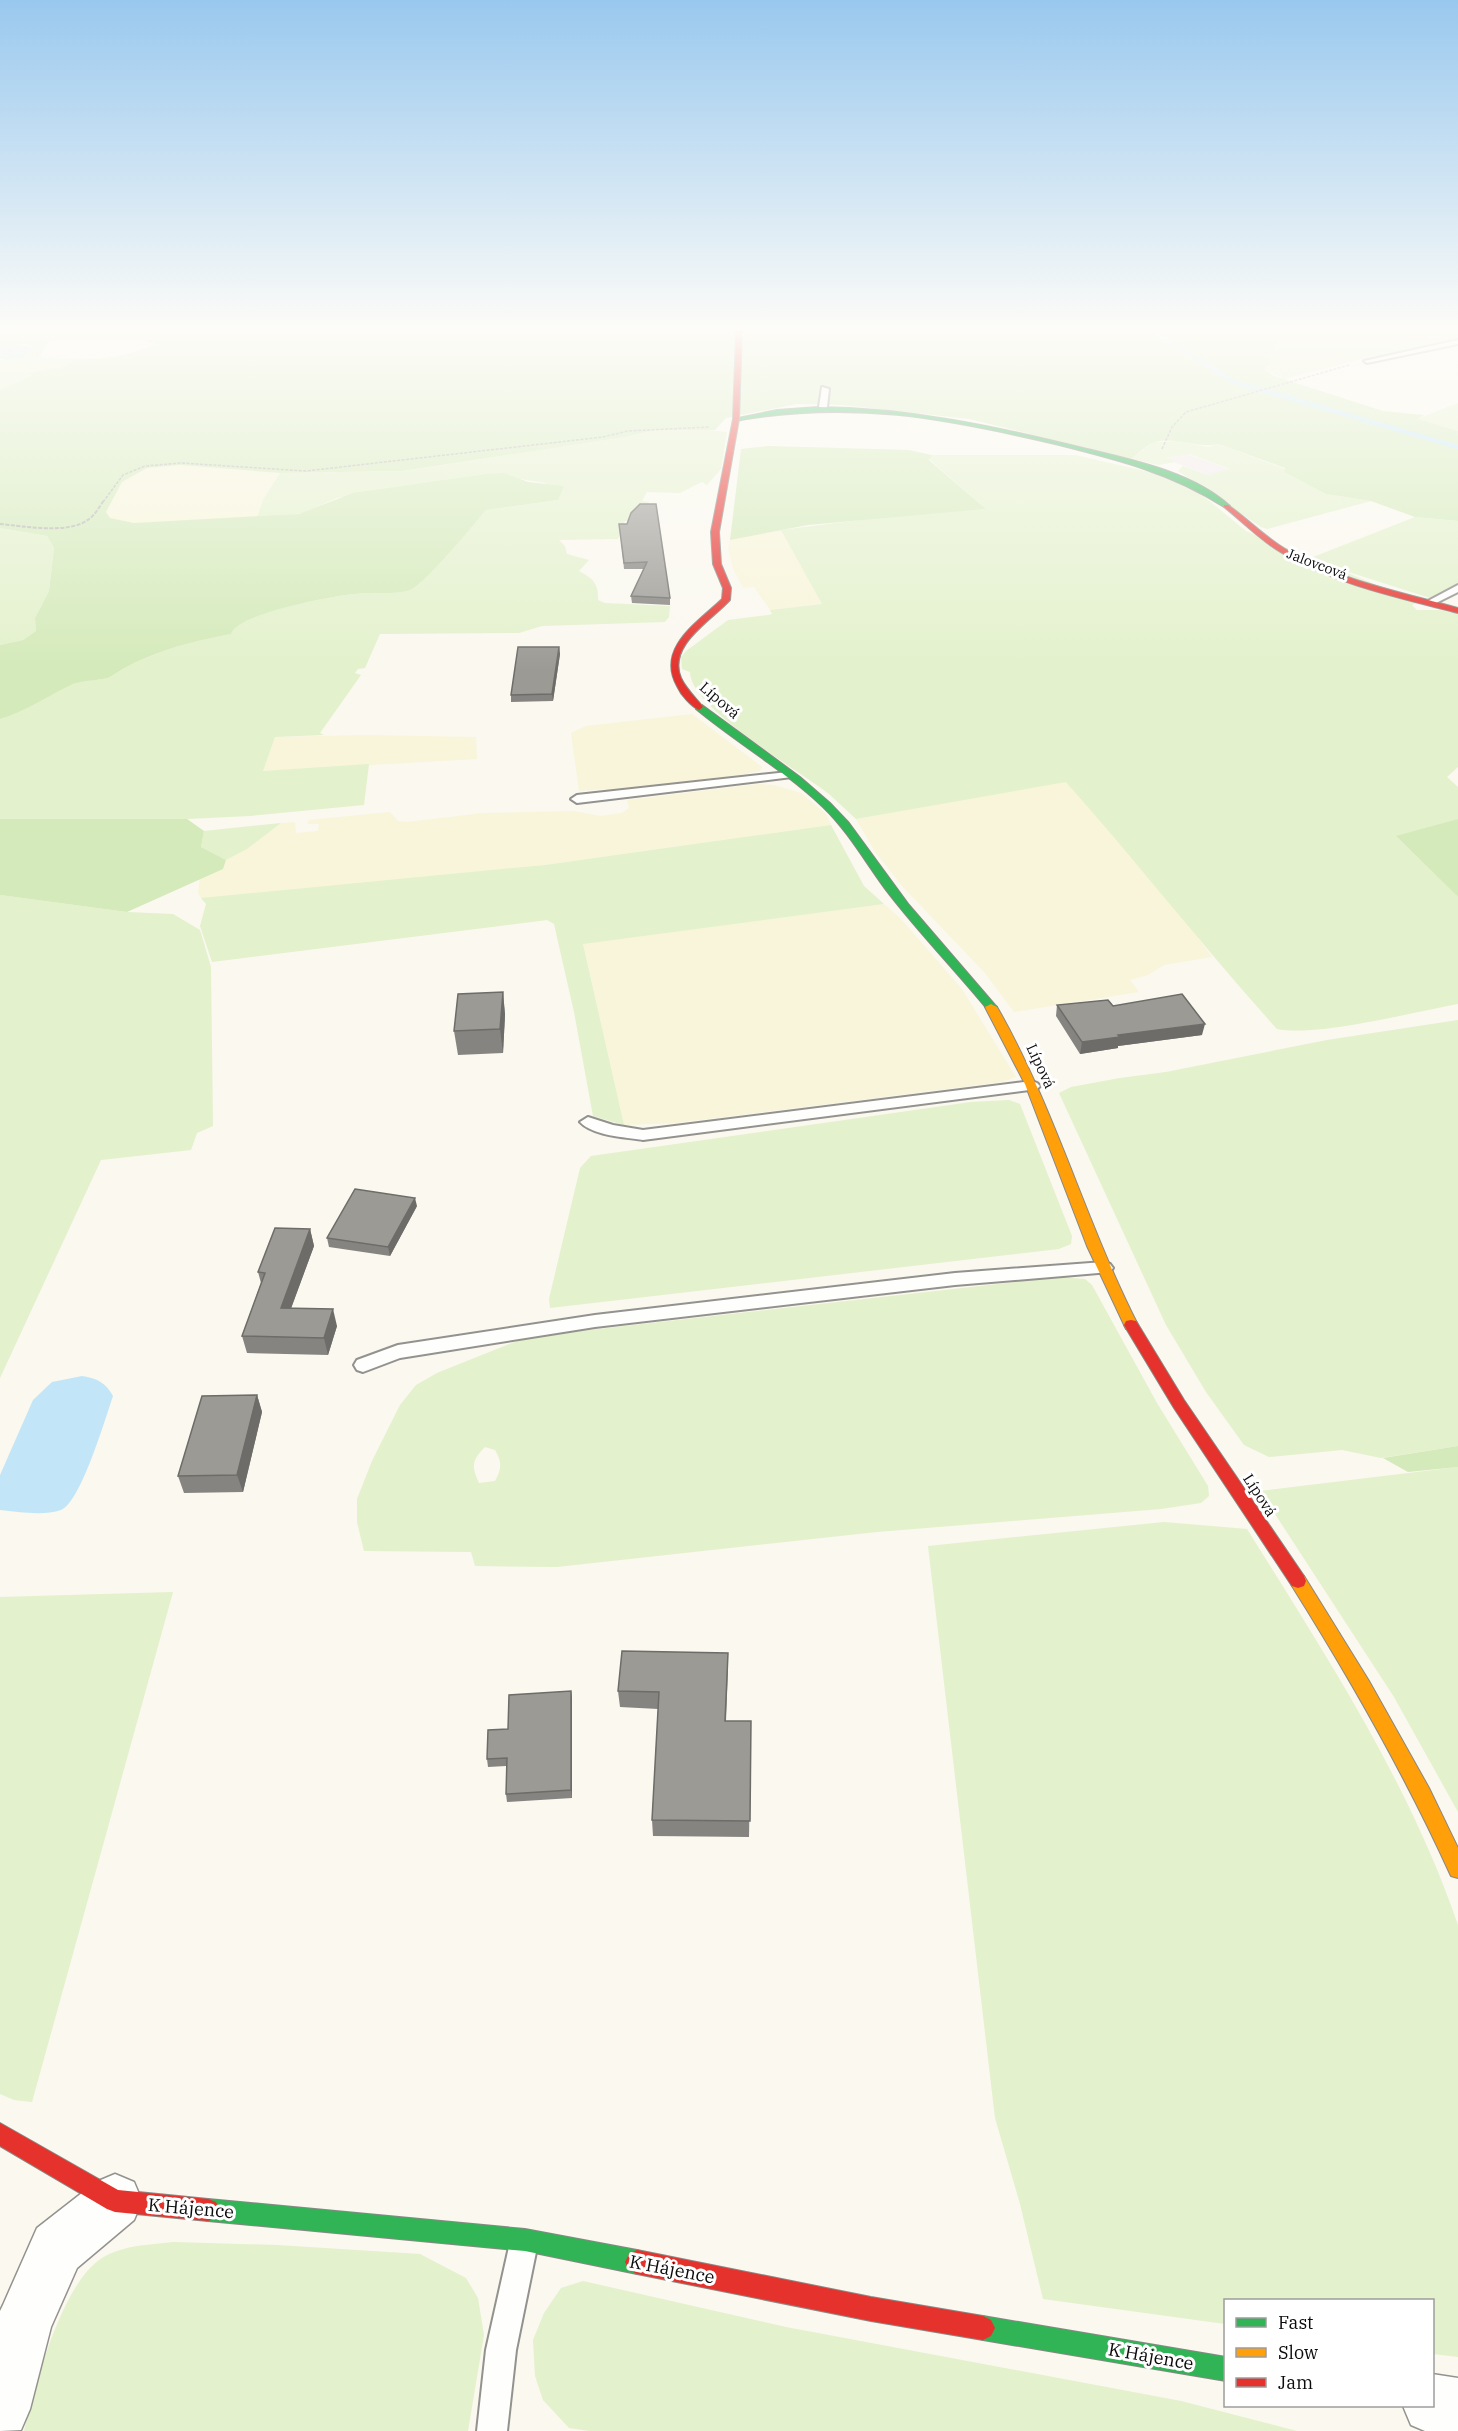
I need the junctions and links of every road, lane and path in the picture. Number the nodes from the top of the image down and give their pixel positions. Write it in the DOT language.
graph roads {
  1 [pos="538,444"];
  2 [pos="731,444"];
  3 [pos="1058,444"];
  4 [pos="1164,444"];
  5 [pos="1141,465"];
  6 [pos="0,524"];
  7 [pos="1458,588"];
  8 [pos="1431,602"];
  9 [pos="1458,610"];
  10 [pos="788,775"];
  11 [pos="577,799"];
  12 [pos="1032,1086"];
  13 [pos="588,1122"];
  14 [pos="1104,1268"];
  15 [pos="363,1365"];
  16 [pos="1458,1869"];
  17 [pos="0,2134"];
  18 [pos="115,2201"];
  19 [pos="525,2240"];
  20 [pos="1224,2369"];
  21 [pos="1434,2404"];
  22 [pos="1458,2408"];
  23 [pos="0,2409"];
  24 [pos="492,2431"];
  1 -- 6 [label="path"];
  2 -- 10 [label="street, Lípová"];
  3 -- 5 [label="street, Jalovcová"];
  4 -- 5 [label="path"];
  5 -- 8 [label="street, Jalovcová"];
  7 -- 8 [label="lane"];
  8 -- 9 [label="street, Jalovcová"];
  10 -- 11 [label="lane"];
  10 -- 12 [label="street, Lípová"];
  12 -- 13 [label="lane"];
  12 -- 14 [label="street, Lípová"];
  14 -- 15 [label="lane"];
  14 -- 16 [label="street, Lípová"];
  17 -- 18 [label="street, K Hájence"];
  18 -- 19 [label="street, K Hájence"];
  18 -- 23 [label="street"];
  19 -- 20 [label="street, K Hájence"];
  19 -- 24 [label="lane"];
  21 -- 22 [label="street"];
}
